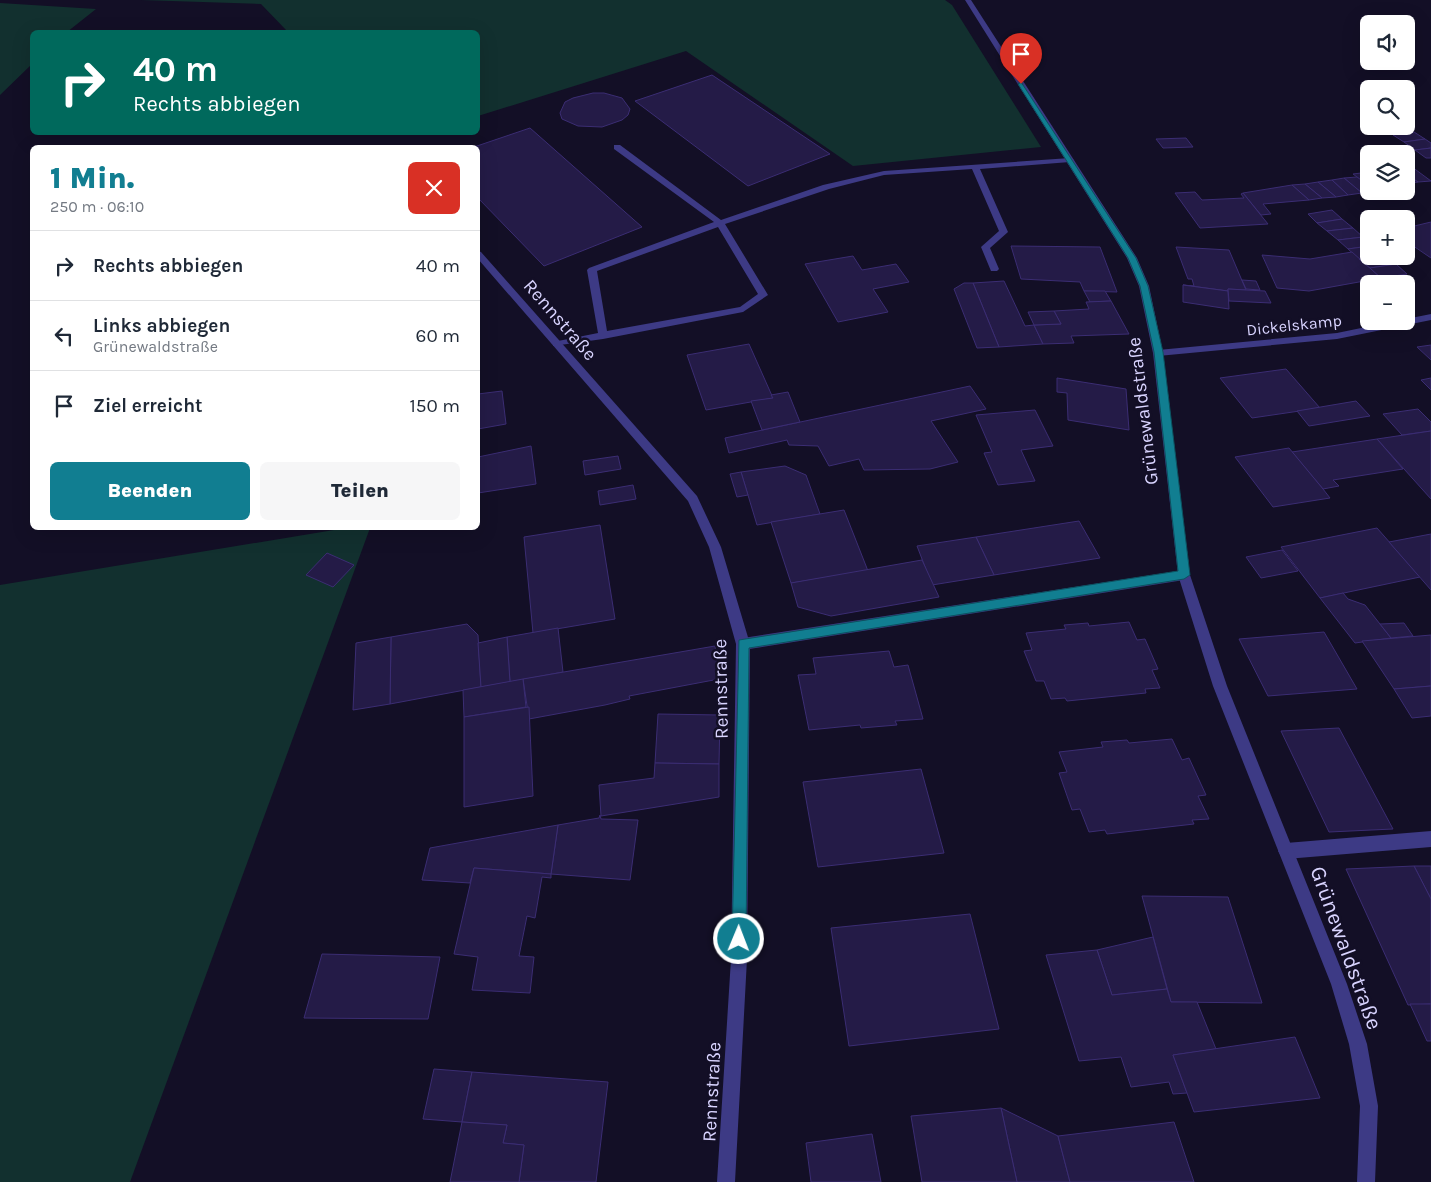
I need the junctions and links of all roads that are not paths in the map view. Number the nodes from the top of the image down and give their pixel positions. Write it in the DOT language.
graph roads {
  1 [pos="968,0"];
  2 [pos="618,147"];
  3 [pos="1070,160"];
  4 [pos="975,167"];
  5 [pos="720,224"];
  6 [pos="480,256"];
  7 [pos="994,269"];
  8 [pos="1431,317"];
  9 [pos="604,336"];
  10 [pos="557,344"];
  11 [pos="1158,352"];
  12 [pos="1184,575"];
  13 [pos="743,644"];
  14 [pos="1431,839"];
  15 [pos="1286,851"];
  16 [pos="726,1182"];
  17 [pos="1366,1182"];
  1 -- 3 [label="street, Grünewaldstraße"];
  2 -- 5 [label="street"];
  3 -- 4 [label="street"];
  3 -- 11 [label="street, Grünewaldstraße"];
  4 -- 5 [label="street"];
  4 -- 7 [label="street"];
  5 -- 9 [label="street"];
  5 -- 9 [label="street"];
  6 -- 10 [label="street, Rennstraße"];
  8 -- 11 [label="street, Dickelskamp"];
  9 -- 10 [label="street"];
  10 -- 13 [label="street, Rennstraße"];
  11 -- 12 [label="street, Grünewaldstraße"];
  12 -- 13 [label="street"];
  12 -- 15 [label="street, Grünewaldstraße"];
  13 -- 16 [label="street, Rennstraße"];
  14 -- 15 [label="street, Grünewaldstraße"];
  15 -- 17 [label="street, Grünewaldstraße"];
}
